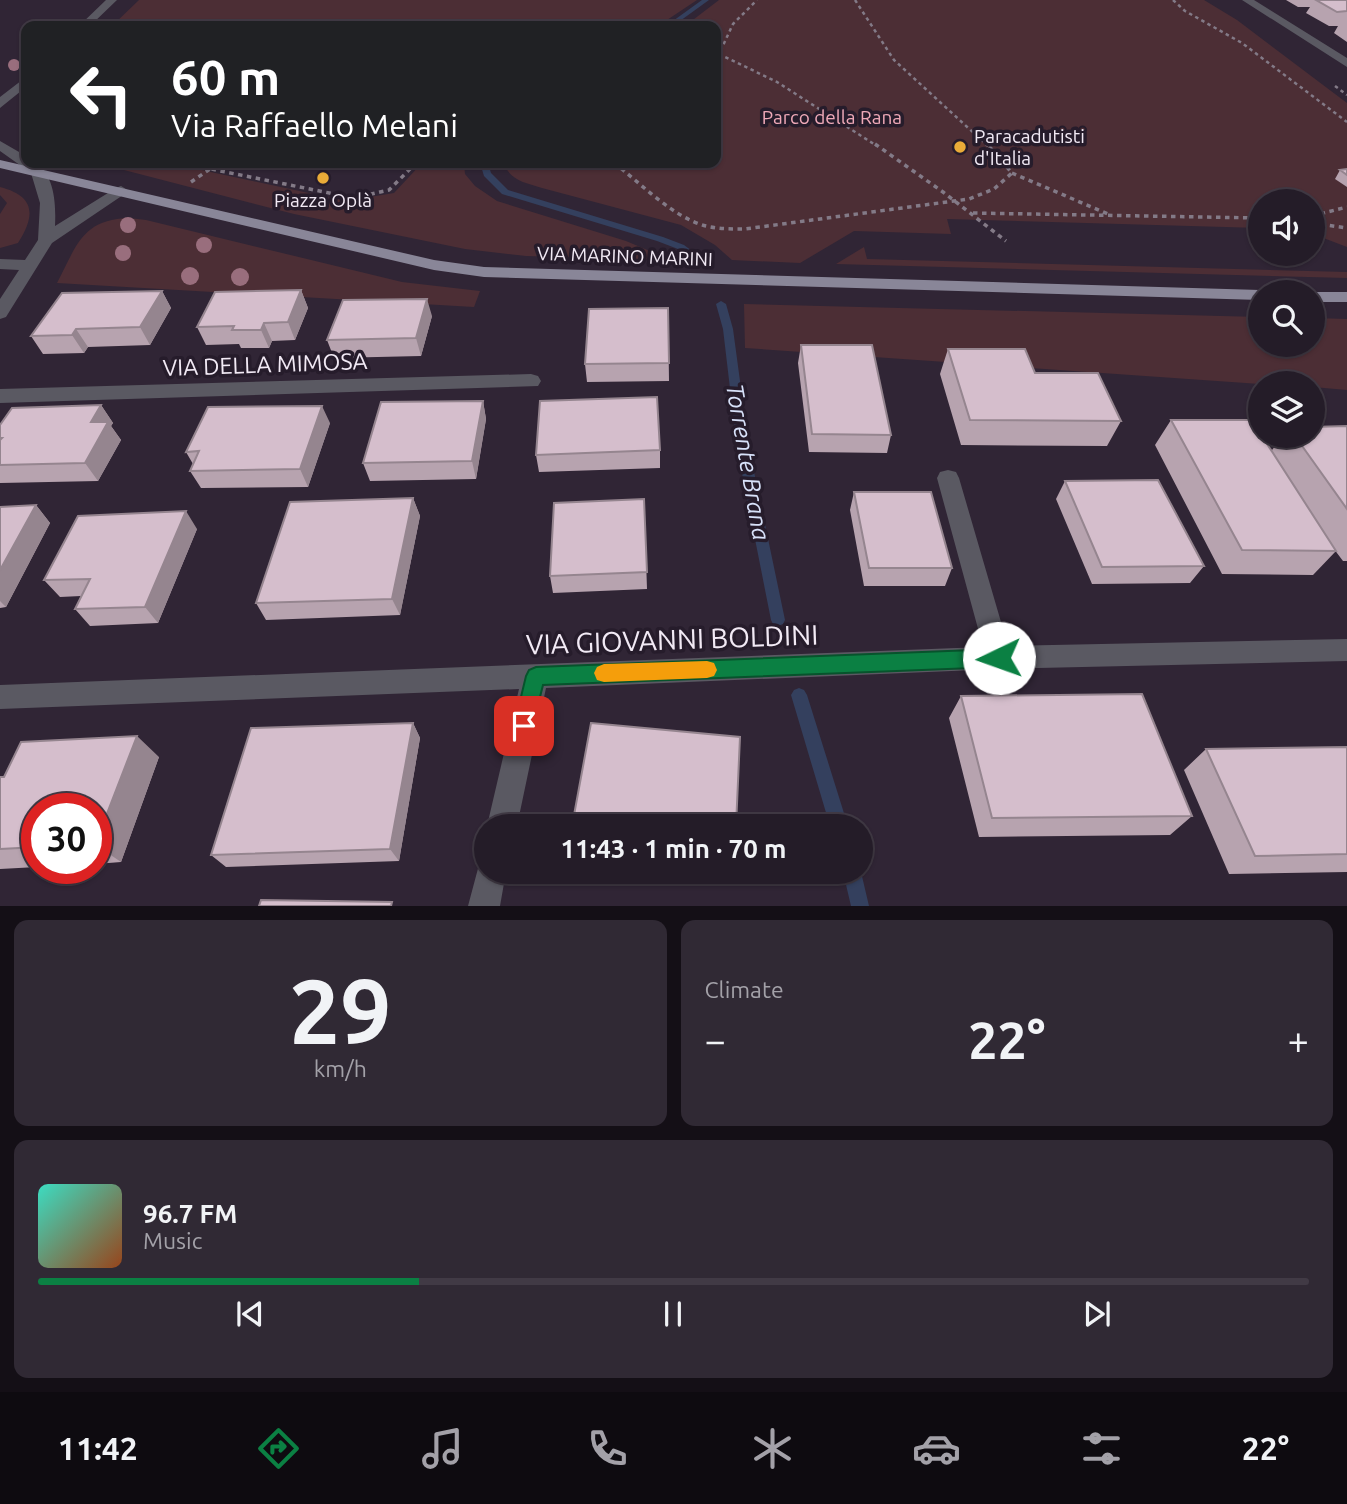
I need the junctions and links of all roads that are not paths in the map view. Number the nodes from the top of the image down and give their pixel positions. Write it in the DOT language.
graph roads {
  1 [pos="112,0"];
  2 [pos="1247,0"];
  3 [pos="89,21"];
  4 [pos="1347,63"];
  5 [pos="21,86"];
  6 [pos="1,105"];
  7 [pos="0,145"];
  8 [pos="21,159"];
  9 [pos="0,163"];
  10 [pos="21,167"];
  11 [pos="24,168"];
  12 [pos="34,168"];
  13 [pos="38,171"];
  14 [pos="121,191"];
  15 [pos="47,240"];
  16 [pos="0,264"];
  17 [pos="30,265"];
  18 [pos="1248,295"];
  19 [pos="1325,297"];
  20 [pos="1347,298"];
  21 [pos="0,313"];
  22 [pos="531,380"];
  23 [pos="0,396"];
  24 [pos="948,478"];
  25 [pos="1347,650"];
  26 [pos="999,658"];
  27 [pos="536,676"];
  28 [pos="0,697"];
  29 [pos="505,814"];
  30 [pos="488,884"];
  31 [pos="484,905"];
  1 -- 3 [label="street"];
  2 -- 4 [label="street"];
  5 -- 6 [label="street"];
  7 -- 8 [label="street"];
  9 -- 10 [label="main road, VIA MARINO MARINI"];
  11 -- 13 [label="main road, VIA MARINO MARINI"];
  12 -- 13 [label="street"];
  13 -- 14 [label="main road, VIA MARINO MARINI"];
  13 -- 15 [label="street"];
  14 -- 15 [label="street"];
  14 -- 18 [label="main road, VIA MARINO MARINI"];
  15 -- 17 [label="street"];
  16 -- 17 [label="street"];
  17 -- 21 [label="street"];
  19 -- 20 [label="main road"];
  22 -- 23 [label="street, VIA DELLA MIMOSA"];
  24 -- 26 [label="street"];
  25 -- 26 [label="street, VIA GIOVANNI BOLDINI"];
  26 -- 27 [label="street, VIA GIOVANNI BOLDINI"];
  27 -- 28 [label="street, VIA GIOVANNI BOLDINI"];
  27 -- 29 [label="street"];
  30 -- 31 [label="street"];
}
